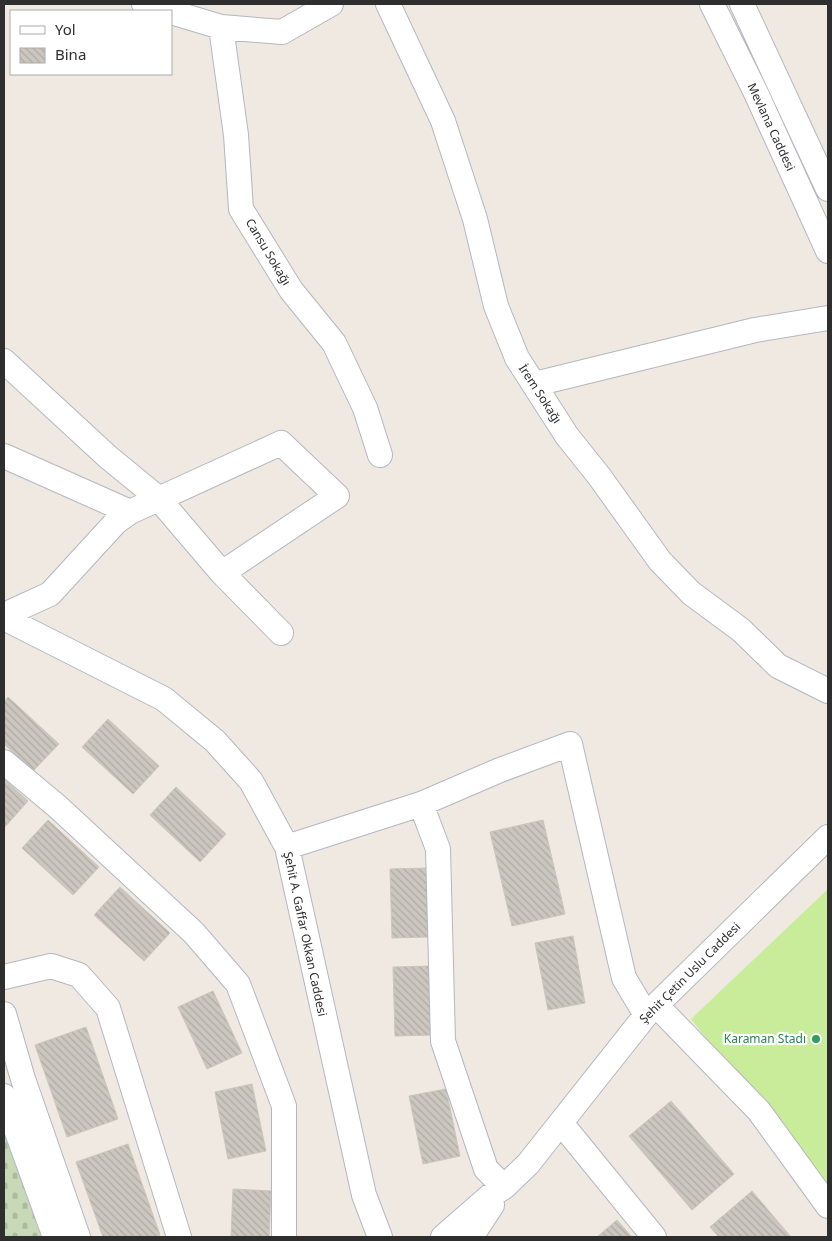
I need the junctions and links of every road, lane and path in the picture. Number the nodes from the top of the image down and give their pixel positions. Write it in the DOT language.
graph roads {
  1 [pos="144,4"];
  2 [pos="331,4"];
  3 [pos="388,4"];
  4 [pos="712,4"];
  5 [pos="742,4"];
  6 [pos="164,10"];
  7 [pos="172,12"];
  8 [pos="221,27"];
  9 [pos="828,189"];
  10 [pos="828,252"];
  11 [pos="828,318"];
  12 [pos="4,361"];
  13 [pos="535,384"];
  14 [pos="380,455"];
  15 [pos="4,456"];
  16 [pos="158,498"];
  17 [pos="130,512"];
  18 [pos="222,573"];
  19 [pos="4,616"];
  20 [pos="281,633"];
  21 [pos="828,691"];
  22 [pos="4,762"];
  23 [pos="421,804"];
  24 [pos="828,837"];
  25 [pos="287,847"];
  26 [pos="4,977"];
  27 [pos="651,1010"];
  28 [pos="4,1014"];
  29 [pos="4,1096"];
  30 [pos="561,1122"];
  31 [pos="504,1187"];
  32 [pos="364,1195"];
  33 [pos="828,1206"];
  34 [pos="55,1237"];
  35 [pos="78,1237"];
  36 [pos="180,1237"];
  37 [pos="284,1237"];
  38 [pos="380,1237"];
  39 [pos="398,1237"];
  40 [pos="443,1237"];
  41 [pos="471,1237"];
  42 [pos="654,1237"];
  1 -- 6 [label="street"];
  2 -- 8 [label="street"];
  3 -- 13 [label="street, İrem Sokağı"];
  4 -- 10 [label="street, Mevlana Caddesi"];
  5 -- 9 [label="street"];
  7 -- 8 [label="street"];
  8 -- 14 [label="street, Cansu Sokağı"];
  11 -- 13 [label="street"];
  12 -- 16 [label="street"];
  13 -- 21 [label="street, İrem Sokağı"];
  15 -- 17 [label="street"];
  16 -- 17 [label="street"];
  16 -- 18 [label="street"];
  16 -- 18 [label="street"];
  17 -- 19 [label="street"];
  18 -- 20 [label="street"];
  19 -- 25 [label="street, Şehit A. Gaffar Okkan Caddesi"];
  22 -- 37 [label="street"];
  23 -- 25 [label="street"];
  23 -- 27 [label="street"];
  23 -- 31 [label="street"];
  24 -- 27 [label="street, Şehit Çetin Uslu Caddesi"];
  25 -- 32 [label="street, Şehit A. Gaffar Okkan Caddesi"];
  26 -- 36 [label="street"];
  27 -- 30 [label="street, Şehit Çetin Uslu Caddesi"];
  27 -- 33 [label="street"];
  28 -- 35 [label="street"];
  29 -- 34 [label="street"];
  30 -- 31 [label="street, Şehit Çetin Uslu Caddesi"];
  30 -- 42 [label="street"];
  31 -- 40 [label="street"];
  31 -- 41 [label="street"];
  32 -- 38 [label="street, Şehit A. Gaffar Okkan Caddesi"];
  32 -- 39 [label="street"];
}
